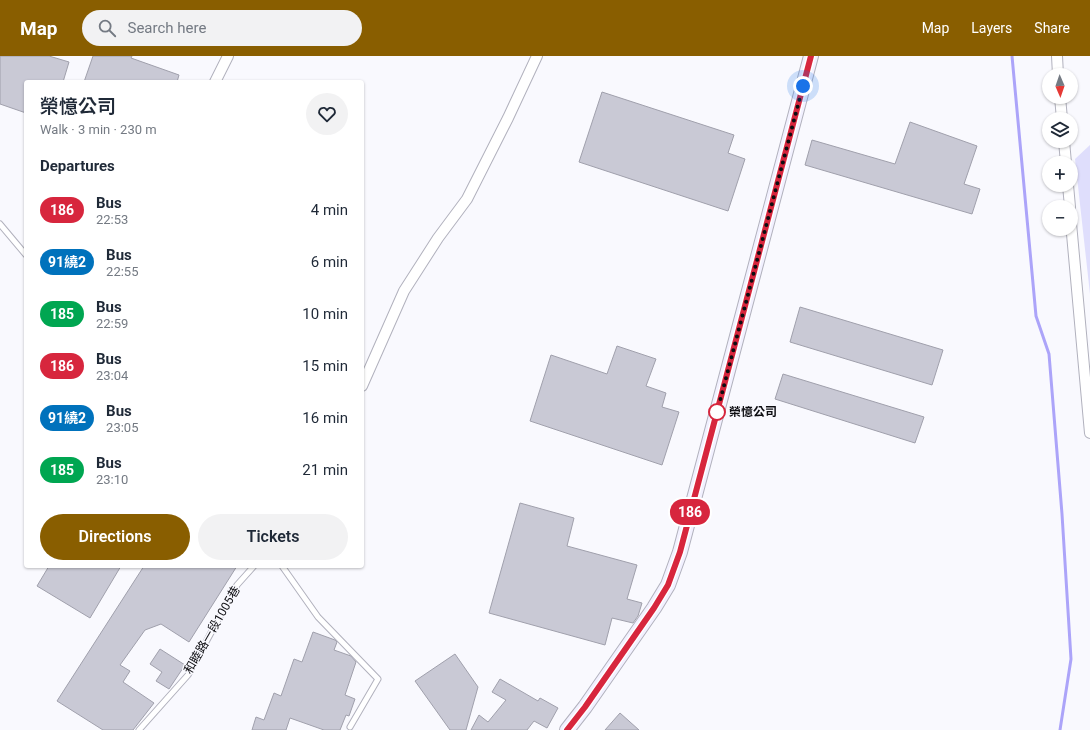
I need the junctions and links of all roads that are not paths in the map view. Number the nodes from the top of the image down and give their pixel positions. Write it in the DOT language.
graph roads {
  1 [pos="228,56"];
  2 [pos="537,56"];
  3 [pos="811,56"];
  4 [pos="1057,56"];
  5 [pos="1058,68"];
  6 [pos="216,80"];
  7 [pos="0,224"];
  8 [pos="1072,236"];
  9 [pos="24,253"];
  10 [pos="364,381"];
  11 [pos="1090,433"];
  12 [pos="252,568"];
  13 [pos="283,568"];
  14 [pos="350,727"];
  15 [pos="139,730"];
  16 [pos="567,730"];
  1 -- 6 [label="street"];
  2 -- 10 [label="street"];
  3 -- 16 [label="street"];
  4 -- 5 [label="street"];
  7 -- 9 [label="lane"];
  8 -- 11 [label="street"];
  12 -- 15 [label="lane, 和睦路一段1005巷"];
  13 -- 14 [label="lane"];
}
